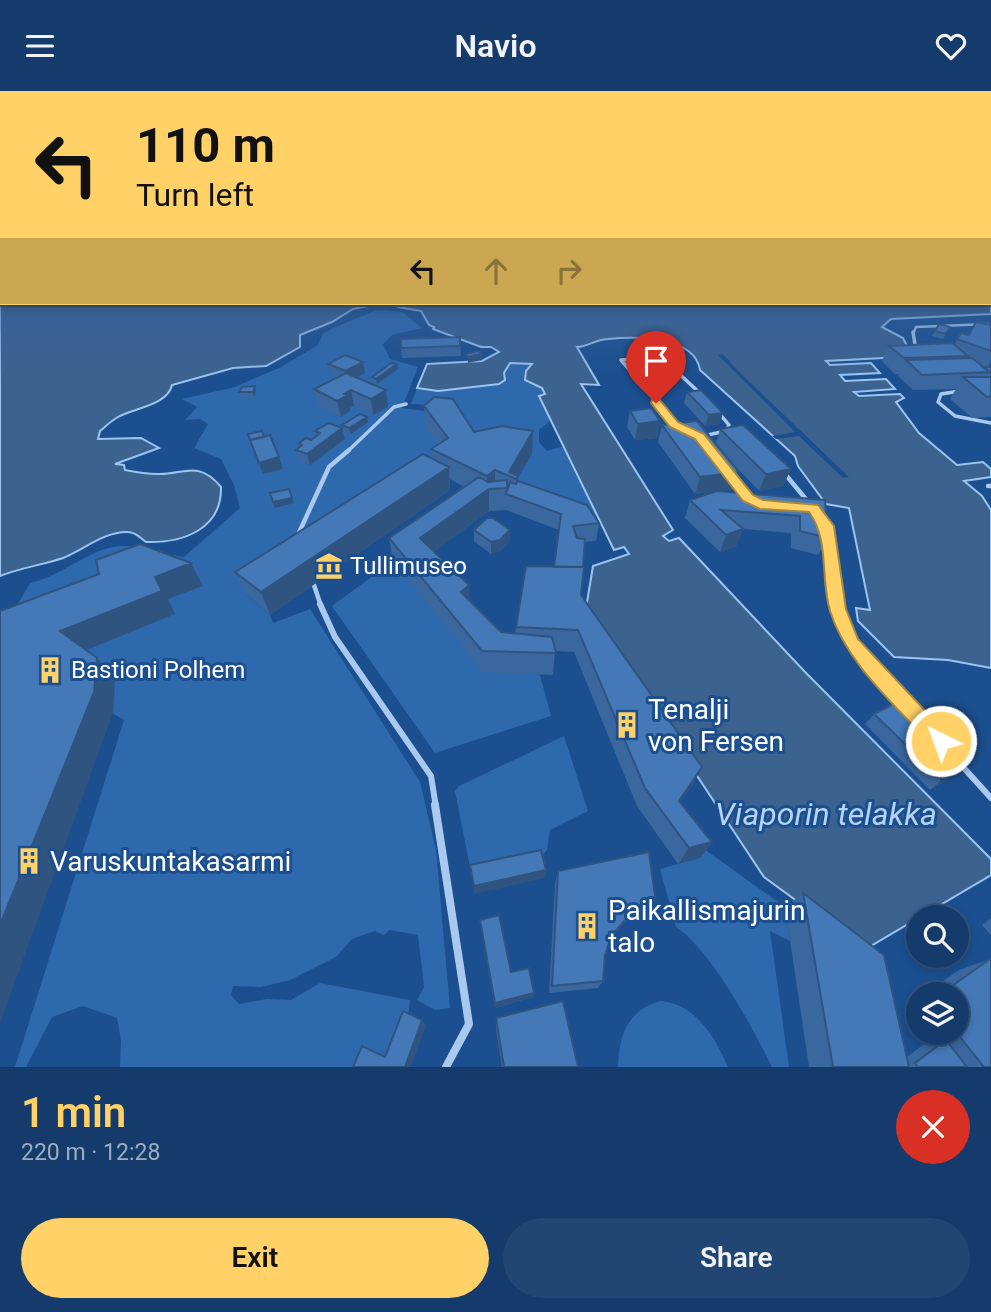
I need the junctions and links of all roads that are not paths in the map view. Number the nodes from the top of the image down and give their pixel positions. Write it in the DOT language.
graph roads {
  1 [pos="990,324"];
  2 [pos="986,331"];
  3 [pos="915,358"];
  4 [pos="661,361"];
  5 [pos="667,364"];
  6 [pos="965,391"];
  7 [pos="406,404"];
  8 [pos="991,423"];
  9 [pos="687,430"];
  10 [pos="693,433"];
  11 [pos="699,437"];
  12 [pos="708,447"];
  13 [pos="777,465"];
  14 [pos="723,467"];
  15 [pos="748,498"];
  16 [pos="735,499"];
  17 [pos="754,501"];
  18 [pos="801,507"];
  19 [pos="826,526"];
  20 [pos="295,543"];
  21 [pos="314,585"];
  22 [pos="991,798"];
  23 [pos="446,1067"];
  1 -- 2 [label="lane"];
  1 -- 3 [label="lane"];
  4 -- 9 [label="lane"];
  5 -- 11 [label="lane"];
  6 -- 8 [label="lane"];
  7 -- 20 [label="lane"];
  10 -- 11 [label="lane"];
  11 -- 12 [label="lane"];
  13 -- 18 [label="lane"];
  14 -- 15 [label="lane"];
  15 -- 16 [label="lane"];
  15 -- 17 [label="lane"];
  19 -- 22 [label="lane"];
  21 -- 23 [label="lane"];
}
